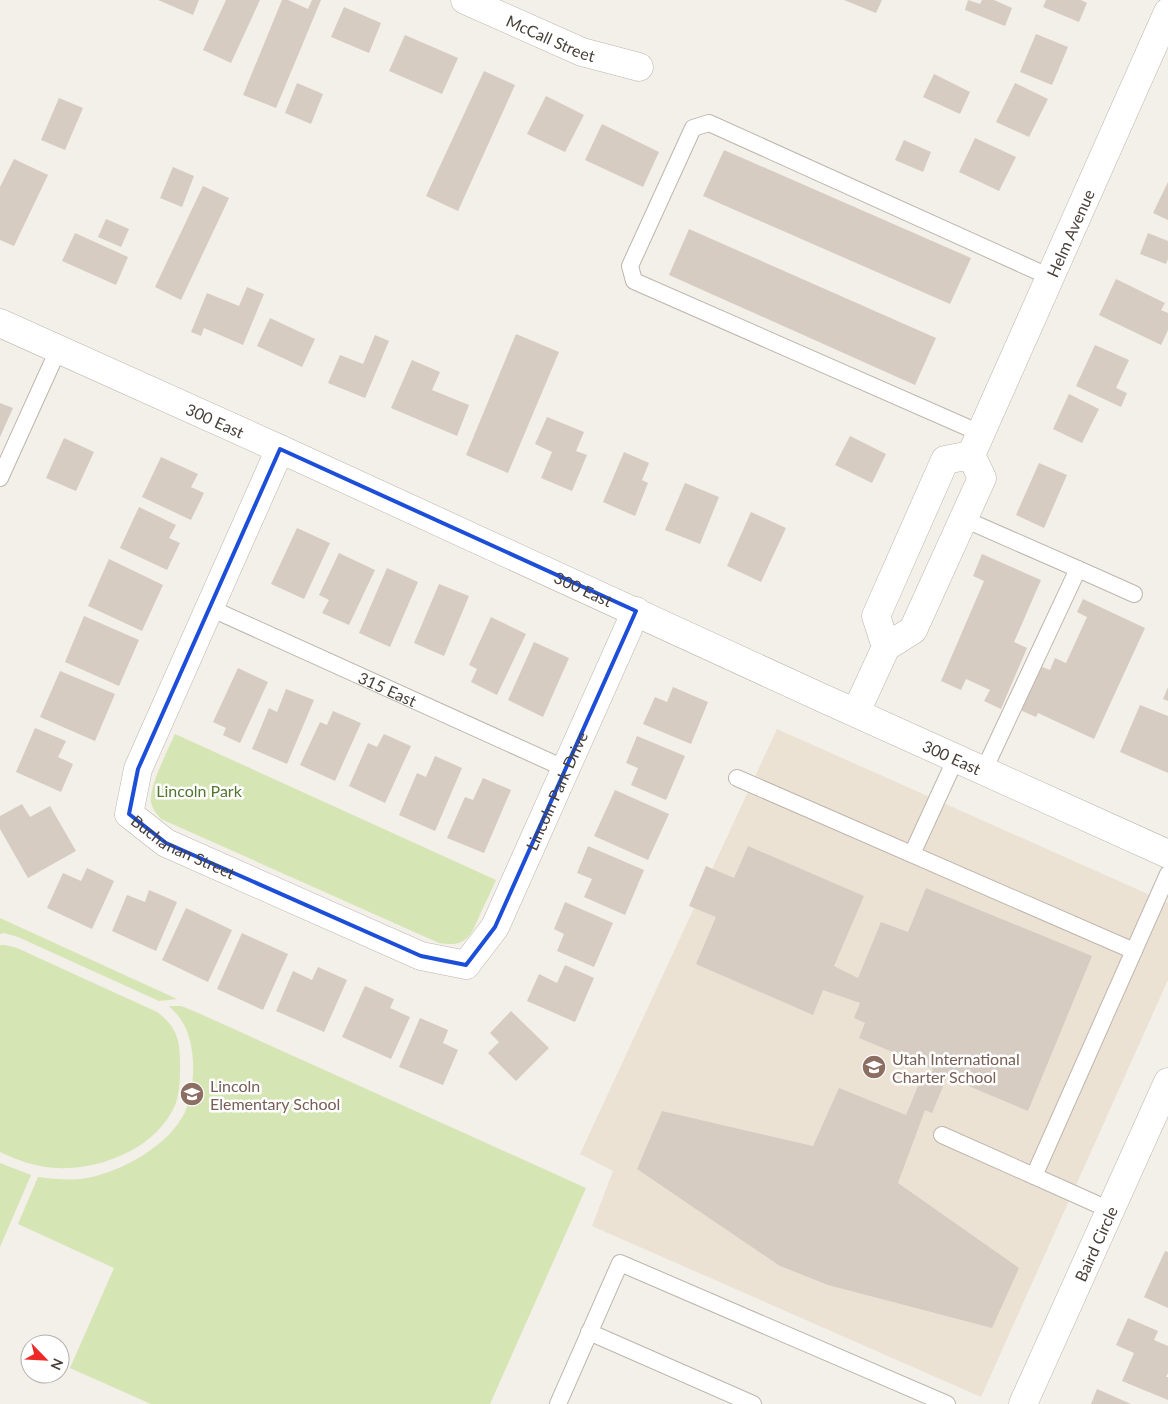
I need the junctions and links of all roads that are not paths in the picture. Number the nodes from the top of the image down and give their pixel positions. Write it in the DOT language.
graph roads {
  1 [pos="465,0"];
  2 [pos="1168,12"];
  3 [pos="639,67"];
  4 [pos="1050,277"];
  5 [pos="0,323"];
  6 [pos="58,350"];
  7 [pos="976,444"];
  8 [pos="280,449"];
  9 [pos="0,478"];
  10 [pos="964,518"];
  11 [pos="1078,568"];
  12 [pos="1134,594"];
  13 [pos="210,608"];
  14 [pos="636,611"];
  15 [pos="886,647"];
  16 [pos="856,712"];
  17 [pos="956,758"];
  18 [pos="566,769"];
  19 [pos="984,770"];
  20 [pos="738,778"];
  21 [pos="912,854"];
  22 [pos="1168,854"];
  23 [pos="1168,874"];
  24 [pos="1134,951"];
  25 [pos="466,966"];
  26 [pos="1168,1082"];
  27 [pos="942,1135"];
  28 [pos="1034,1176"];
  29 [pos="1110,1210"];
  30 [pos="589,1332"];
  31 [pos="558,1404"];
  32 [pos="753,1404"];
  33 [pos="947,1404"];
  34 [pos="1023,1404"];
  1 -- 3 [label="street, McCall Street"];
  2 -- 4 [label="street, Helm Avenue"];
  4 -- 7 [label="street, Helm Avenue"];
  4 -- 7 [label="lane"];
  5 -- 6 [label="street, 300 East"];
  6 -- 8 [label="street, 300 East"];
  6 -- 9 [label="lane"];
  7 -- 10 [label="street"];
  7 -- 15 [label="street"];
  8 -- 13 [label="street, Buchanan Street"];
  8 -- 14 [label="street, 300 East"];
  10 -- 11 [label="lane"];
  10 -- 15 [label="street"];
  11 -- 12 [label="lane"];
  11 -- 19 [label="lane"];
  13 -- 18 [label="lane, 315 East"];
  13 -- 25 [label="street, Buchanan Street"];
  14 -- 16 [label="street, 300 East"];
  14 -- 18 [label="street, Lincoln Park Drive"];
  15 -- 16 [label="street"];
  16 -- 17 [label="street, 300 East"];
  17 -- 19 [label="street, 300 East"];
  17 -- 21 [label="lane"];
  18 -- 25 [label="street, Lincoln Park Drive"];
  19 -- 22 [label="street, 300 East"];
  20 -- 21 [label="lane"];
  21 -- 24 [label="lane"];
  23 -- 24 [label="lane"];
  24 -- 28 [label="lane"];
  26 -- 29 [label="street, Baird Circle"];
  27 -- 28 [label="lane"];
  28 -- 29 [label="lane"];
  29 -- 34 [label="street, Baird Circle"];
  30 -- 31 [label="lane"];
  30 -- 32 [label="lane"];
  30 -- 33 [label="lane"];
}
